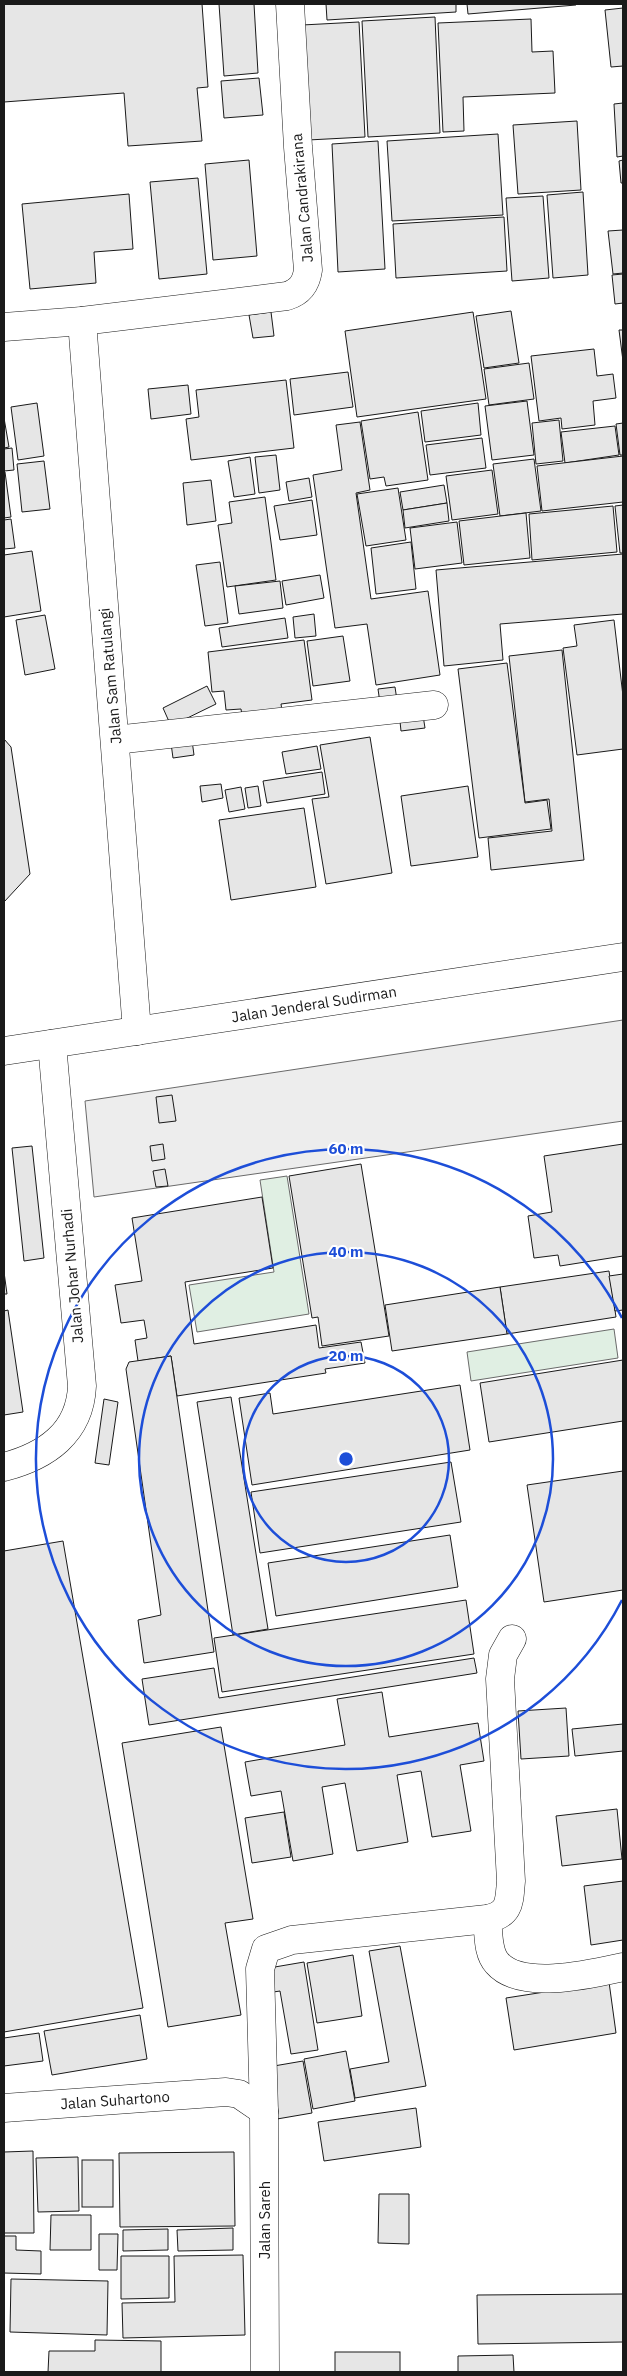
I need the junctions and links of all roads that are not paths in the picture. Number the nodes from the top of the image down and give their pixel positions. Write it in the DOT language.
graph roads {
  1 [pos="290,4"];
  2 [pos="82,321"];
  3 [pos="4,327"];
  4 [pos="434,706"];
  5 [pos="115,740"];
  6 [pos="623,957"];
  7 [pos="137,1031"];
  8 [pos="52,1044"];
  9 [pos="4,1051"];
  10 [pos="4,1467"];
  11 [pos="512,1639"];
  12 [pos="487,1919"];
  13 [pos="623,1967"];
  14 [pos="4,2108"];
  15 [pos="264,2111"];
  16 [pos="265,2372"];
  1 -- 2 [label="street, Jalan Candrakirana"];
  2 -- 3 [label="street"];
  2 -- 5 [label="street, Jalan Sam Ratulangi"];
  4 -- 5 [label="street"];
  5 -- 7 [label="street, Jalan Sam Ratulangi"];
  6 -- 7 [label="street, Jalan Jenderal Sudirman"];
  7 -- 8 [label="street, Jalan Jenderal Sudirman"];
  8 -- 9 [label="street, Jalan Jenderal Sudirman"];
  8 -- 10 [label="street, Jalan Johar Nurhadi"];
  11 -- 12 [label="street"];
  12 -- 13 [label="street"];
  12 -- 15 [label="street, Jalan Sareh"];
  14 -- 15 [label="street, Jalan Suhartono"];
  15 -- 16 [label="street, Jalan Sareh"];
}
